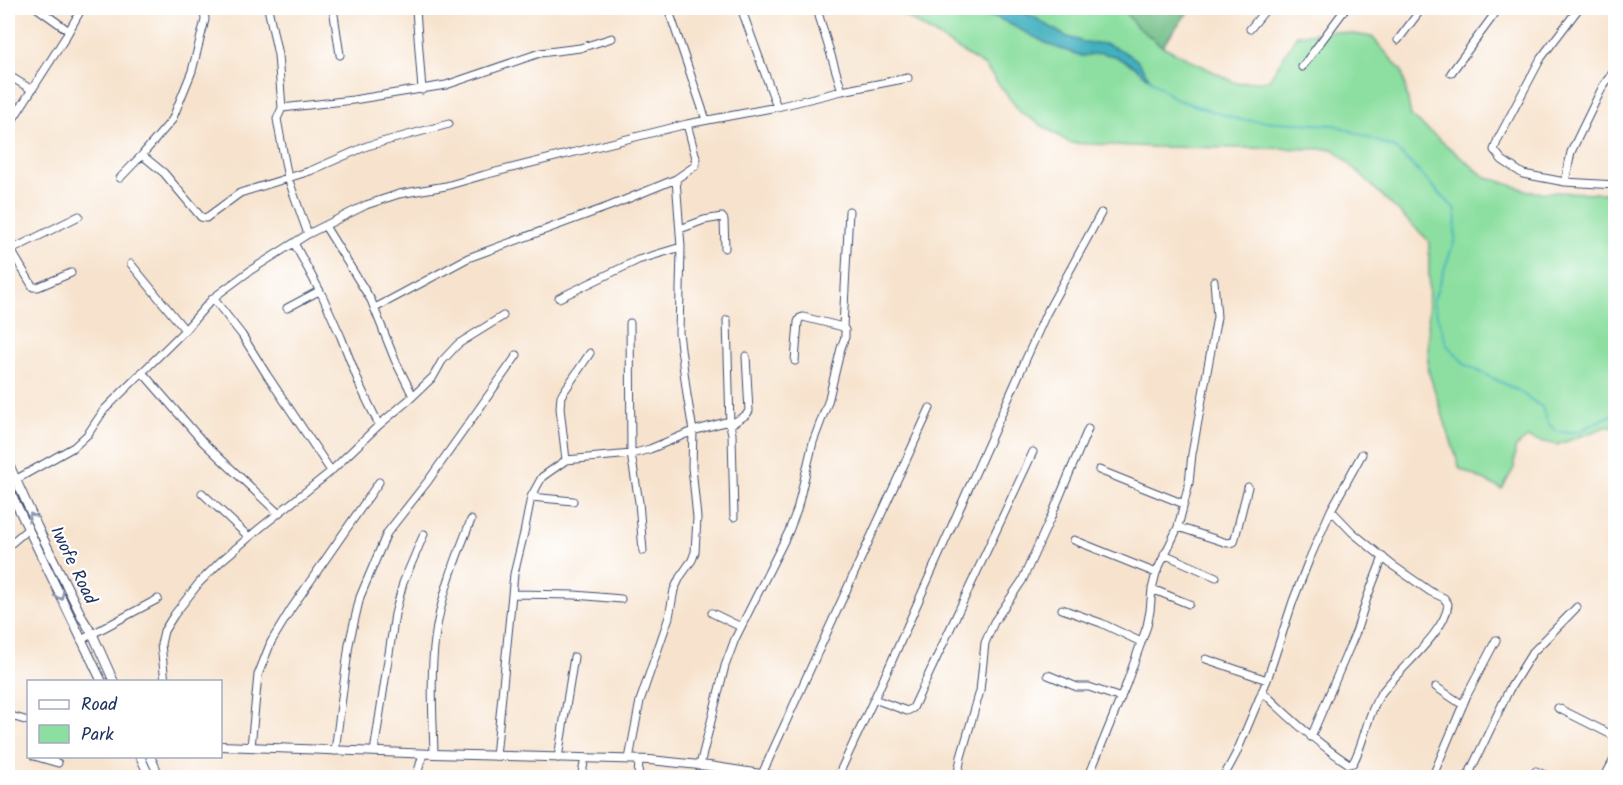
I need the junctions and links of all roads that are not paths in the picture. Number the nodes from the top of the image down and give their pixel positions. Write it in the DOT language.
graph roads {
  1 [pos="37,8"];
  2 [pos="82,8"];
  3 [pos="204,8"];
  4 [pos="268,8"];
  5 [pos="333,8"];
  6 [pos="668,8"];
  7 [pos="741,8"];
  8 [pos="1267,8"];
  9 [pos="1346,8"];
  10 [pos="1422,8"];
  11 [pos="1498,8"];
  12 [pos="1579,8"];
  13 [pos="416,10"];
  14 [pos="819,16"];
  15 [pos="1251,29"];
  16 [pos="69,31"];
  17 [pos="612,38"];
  18 [pos="1398,40"];
  19 [pos="340,55"];
  20 [pos="1302,67"];
  21 [pos="1616,68"];
  22 [pos="1451,73"];
  23 [pos="8,75"];
  24 [pos="908,78"];
  25 [pos="32,90"];
  26 [pos="422,90"];
  27 [pos="842,91"];
  28 [pos="777,107"];
  29 [pos="282,108"];
  30 [pos="706,120"];
  31 [pos="448,124"];
  32 [pos="687,124"];
  33 [pos="8,127"];
  34 [pos="142,155"];
  35 [pos="120,177"];
  36 [pos="288,178"];
  37 [pos="676,179"];
  38 [pos="1565,182"];
  39 [pos="1616,185"];
  40 [pos="849,211"];
  41 [pos="1101,213"];
  42 [pos="79,216"];
  43 [pos="325,226"];
  44 [pos="680,229"];
  45 [pos="308,234"];
  46 [pos="294,243"];
  47 [pos="681,247"];
  48 [pos="725,248"];
  49 [pos="9,251"];
  50 [pos="131,264"];
  51 [pos="71,273"];
  52 [pos="1214,281"];
  53 [pos="319,291"];
  54 [pos="213,298"];
  55 [pos="559,298"];
  56 [pos="287,308"];
  57 [pos="375,308"];
  58 [pos="503,316"];
  59 [pos="727,320"];
  60 [pos="630,323"];
  61 [pos="843,327"];
  62 [pos="184,330"];
  63 [pos="590,353"];
  64 [pos="517,355"];
  65 [pos="746,356"];
  66 [pos="795,361"];
  67 [pos="142,372"];
  68 [pos="413,396"];
  69 [pos="930,408"];
  70 [pos="730,424"];
  71 [pos="379,425"];
  72 [pos="1088,429"];
  73 [pos="693,431"];
  74 [pos="1033,452"];
  75 [pos="631,454"];
  76 [pos="1362,454"];
  77 [pos="566,460"];
  78 [pos="8,462"];
  79 [pos="1099,470"];
  80 [pos="332,471"];
  81 [pos="15,480"];
  82 [pos="379,482"];
  83 [pos="1248,486"];
  84 [pos="8,487"];
  85 [pos="202,493"];
  86 [pos="531,497"];
  87 [pos="573,501"];
  88 [pos="1184,504"];
  89 [pos="1331,510"];
  90 [pos="278,513"];
  91 [pos="734,517"];
  92 [pos="471,520"];
  93 [pos="1178,527"];
  94 [pos="28,529"];
  95 [pos="424,534"];
  96 [pos="249,537"];
  97 [pos="1074,540"];
  98 [pos="8,546"];
  99 [pos="643,551"];
  100 [pos="1164,554"];
  101 [pos="1383,557"];
  102 [pos="1156,573"];
  103 [pos="1216,577"];
  104 [pos="1152,589"];
  105 [pos="512,594"];
  106 [pos="158,599"];
  107 [pos="621,599"];
  108 [pos="1189,604"];
  109 [pos="1577,607"];
  110 [pos="1062,609"];
  111 [pos="712,613"];
  112 [pos="741,627"];
  113 [pos="93,635"];
  114 [pos="81,640"];
  115 [pos="1496,640"];
  116 [pos="1141,642"];
  117 [pos="574,657"];
  118 [pos="1206,659"];
  119 [pos="1048,675"];
  120 [pos="101,680"];
  121 [pos="114,680"];
  122 [pos="165,680"];
  123 [pos="1267,680"];
  124 [pos="1436,687"];
  125 [pos="1262,691"];
  126 [pos="1121,698"];
  127 [pos="874,699"];
  128 [pos="1463,705"];
  129 [pos="1558,708"];
  130 [pos="8,715"];
  131 [pos="27,721"];
  132 [pos="1616,736"];
  133 [pos="1311,737"];
  134 [pos="222,746"];
  135 [pos="251,747"];
  136 [pos="335,751"];
  137 [pos="374,752"];
  138 [pos="423,754"];
  139 [pos="434,754"];
  140 [pos="496,756"];
  141 [pos="1616,756"];
  142 [pos="41,758"];
  143 [pos="141,758"];
  144 [pos="151,758"];
  145 [pos="558,758"];
  146 [pos="585,758"];
  147 [pos="634,760"];
  148 [pos="58,763"];
  149 [pos="700,765"];
  150 [pos="1536,771"];
  151 [pos="762,774"];
  152 [pos="150,777"];
  153 [pos="160,777"];
  154 [pos="416,777"];
  155 [pos="581,777"];
  156 [pos="638,777"];
  157 [pos="787,777"];
  158 [pos="837,777"];
  159 [pos="957,777"];
  160 [pos="1088,777"];
  161 [pos="1223,777"];
  162 [pos="1432,777"];
  163 [pos="1467,777"];
  164 [pos="1551,777"];
  165 [pos="1604,777"];
  1 -- 16 [label="street"];
  2 -- 16 [label="street"];
  3 -- 34 [label="street"];
  4 -- 29 [label="street"];
  5 -- 19 [label="street"];
  6 -- 30 [label="street"];
  7 -- 28 [label="street"];
  8 -- 15 [label="street"];
  9 -- 20 [label="street"];
  10 -- 18 [label="street"];
  11 -- 22 [label="street"];
  12 -- 38 [label="street"];
  13 -- 26 [label="street"];
  14 -- 27 [label="street"];
  16 -- 25 [label="street"];
  17 -- 26 [label="street"];
  21 -- 38 [label="street"];
  23 -- 25 [label="street"];
  24 -- 27 [label="street"];
  25 -- 33 [label="street"];
  26 -- 29 [label="street"];
  27 -- 28 [label="street"];
  28 -- 30 [label="street"];
  29 -- 36 [label="street"];
  30 -- 32 [label="street"];
  31 -- 36 [label="street"];
  32 -- 37 [label="street"];
  32 -- 43 [label="street"];
  34 -- 35 [label="street"];
  34 -- 36 [label="street"];
  36 -- 45 [label="street"];
  37 -- 44 [label="street"];
  37 -- 57 [label="street"];
  38 -- 39 [label="street"];
  40 -- 61 [label="street"];
  41 -- 127 [label="street"];
  42 -- 49 [label="street"];
  43 -- 45 [label="street"];
  43 -- 57 [label="street"];
  44 -- 47 [label="street"];
  44 -- 48 [label="street"];
  45 -- 46 [label="street"];
  46 -- 53 [label="street"];
  46 -- 54 [label="street"];
  47 -- 55 [label="street"];
  47 -- 73 [label="street"];
  49 -- 51 [label="street"];
  50 -- 62 [label="street"];
  52 -- 88 [label="street"];
  53 -- 56 [label="street"];
  53 -- 71 [label="street"];
  54 -- 62 [label="street"];
  54 -- 80 [label="street"];
  57 -- 68 [label="street"];
  58 -- 68 [label="street"];
  59 -- 70 [label="street"];
  60 -- 75 [label="street"];
  61 -- 66 [label="street"];
  61 -- 112 [label="street"];
  62 -- 67 [label="street"];
  63 -- 77 [label="street"];
  64 -- 136 [label="street"];
  65 -- 70 [label="street"];
  67 -- 81 [label="street"];
  67 -- 90 [label="street"];
  68 -- 71 [label="street"];
  69 -- 151 [label="street"];
  70 -- 73 [label="street"];
  70 -- 91 [label="street"];
  71 -- 80 [label="street"];
  72 -- 159 [label="street"];
  73 -- 75 [label="street"];
  73 -- 147 [label="street"];
  74 -- 127 [label="street"];
  75 -- 77 [label="street"];
  75 -- 99 [label="street"];
  76 -- 89 [label="street"];
  77 -- 86 [label="street"];
  78 -- 81 [label="street, Iwofe Road"];
  79 -- 88 [label="street"];
  80 -- 90 [label="street"];
  113 -- 81 [label="street, Iwofe Road, one-way"];
  82 -- 135 [label="street"];
  83 -- 93 [label="street"];
  84 -- 94 [label="street, Iwofe Road"];
  85 -- 96 [label="street"];
  86 -- 87 [label="street"];
  86 -- 105 [label="street"];
  88 -- 93 [label="street"];
  89 -- 101 [label="street"];
  89 -- 123 [label="street"];
  90 -- 96 [label="street"];
  92 -- 139 [label="street"];
  93 -- 100 [label="street"];
  94 -- 98 [label="street"];
  94 -- 114 [label="street, Iwofe Road, one-way"];
  95 -- 137 [label="street"];
  96 -- 122 [label="street"];
  97 -- 102 [label="street"];
  100 -- 102 [label="street"];
  100 -- 103 [label="street"];
  101 -- 133 [label="street"];
  101 -- 133 [label="street"];
  102 -- 104 [label="street"];
  104 -- 108 [label="street"];
  104 -- 116 [label="street"];
  105 -- 107 [label="street"];
  105 -- 140 [label="street"];
  106 -- 113 [label="street"];
  109 -- 163 [label="street"];
  110 -- 116 [label="street"];
  111 -- 112 [label="street"];
  112 -- 149 [label="street"];
  113 -- 114 [label="street"];
  113 -- 121 [label="street, Iwofe Road"];
  114 -- 120 [label="street, Iwofe Road"];
  115 -- 128 [label="street"];
  116 -- 126 [label="street"];
  117 -- 145 [label="street"];
  118 -- 123 [label="street"];
  119 -- 126 [label="street"];
  123 -- 125 [label="street"];
  124 -- 128 [label="street"];
  125 -- 133 [label="street"];
  125 -- 161 [label="street"];
  126 -- 160 [label="street"];
  127 -- 158 [label="street"];
  128 -- 162 [label="street"];
  129 -- 132 [label="street"];
  130 -- 131 [label="street"];
  134 -- 135 [label="street"];
  135 -- 136 [label="street"];
  136 -- 137 [label="street"];
  137 -- 138 [label="street"];
  138 -- 139 [label="street"];
  138 -- 154 [label="street"];
  139 -- 140 [label="street"];
  140 -- 145 [label="street"];
  141 -- 165 [label="street"];
  142 -- 148 [label="street"];
  143 -- 152 [label="street"];
  144 -- 153 [label="street"];
  145 -- 146 [label="street"];
  146 -- 147 [label="street"];
  146 -- 155 [label="street"];
  147 -- 149 [label="street"];
  147 -- 156 [label="street"];
  149 -- 151 [label="street"];
  150 -- 164 [label="street"];
  151 -- 157 [label="street"];
}
